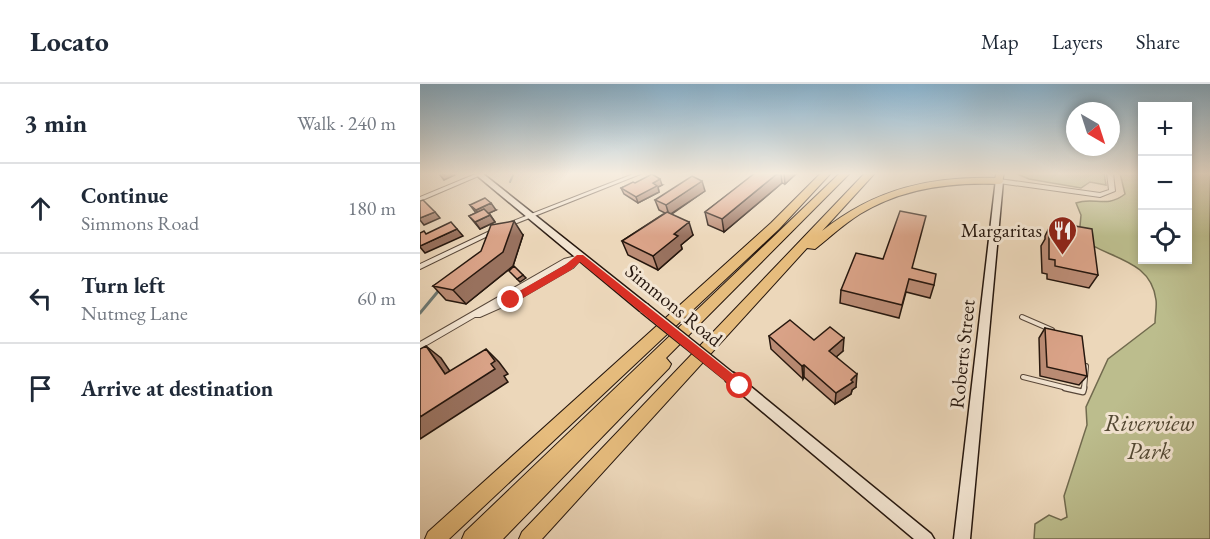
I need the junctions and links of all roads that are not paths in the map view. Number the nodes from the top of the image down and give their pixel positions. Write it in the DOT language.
graph roads {
  1 [pos="504,194"];
  2 [pos="584,194"];
  3 [pos="805,194"];
  4 [pos="823,194"];
  5 [pos="833,194"];
  6 [pos="850,194"];
  7 [pos="893,194"];
  8 [pos="997,194"];
  9 [pos="529,215"];
  10 [pos="775,226"];
  11 [pos="580,257"];
  12 [pos="791,258"];
  13 [pos="420,267"];
  14 [pos="736,280"];
  15 [pos="1022,317"];
  16 [pos="1054,331"];
  17 [pos="420,346"];
  18 [pos="1084,355"];
  19 [pos="1023,377"];
  20 [pos="435,539"];
  21 [pos="472,539"];
  22 [pos="489,539"];
  23 [pos="529,539"];
  24 [pos="926,539"];
  25 [pos="962,539"];
  1 -- 9 [label="main road, Simmons Road"];
  2 -- 9 [label="street"];
  3 -- 10 [label="highway"];
  4 -- 14 [label="highway"];
  5 -- 22 [label="highway"];
  6 -- 12 [label="highway"];
  7 -- 12 [label="highway"];
  8 -- 25 [label="main road, Roberts Street"];
  9 -- 11 [label="main road, Simmons Road"];
  9 -- 13 [label="street"];
  10 -- 14 [label="highway"];
  10 -- 20 [label="highway"];
  11 -- 17 [label="street"];
  11 -- 24 [label="main road, Simmons Road, bridge"];
  12 -- 23 [label="highway"];
  14 -- 21 [label="highway"];
  15 -- 16 [label="lane"];
  18 -- 19 [label="lane"];
}
